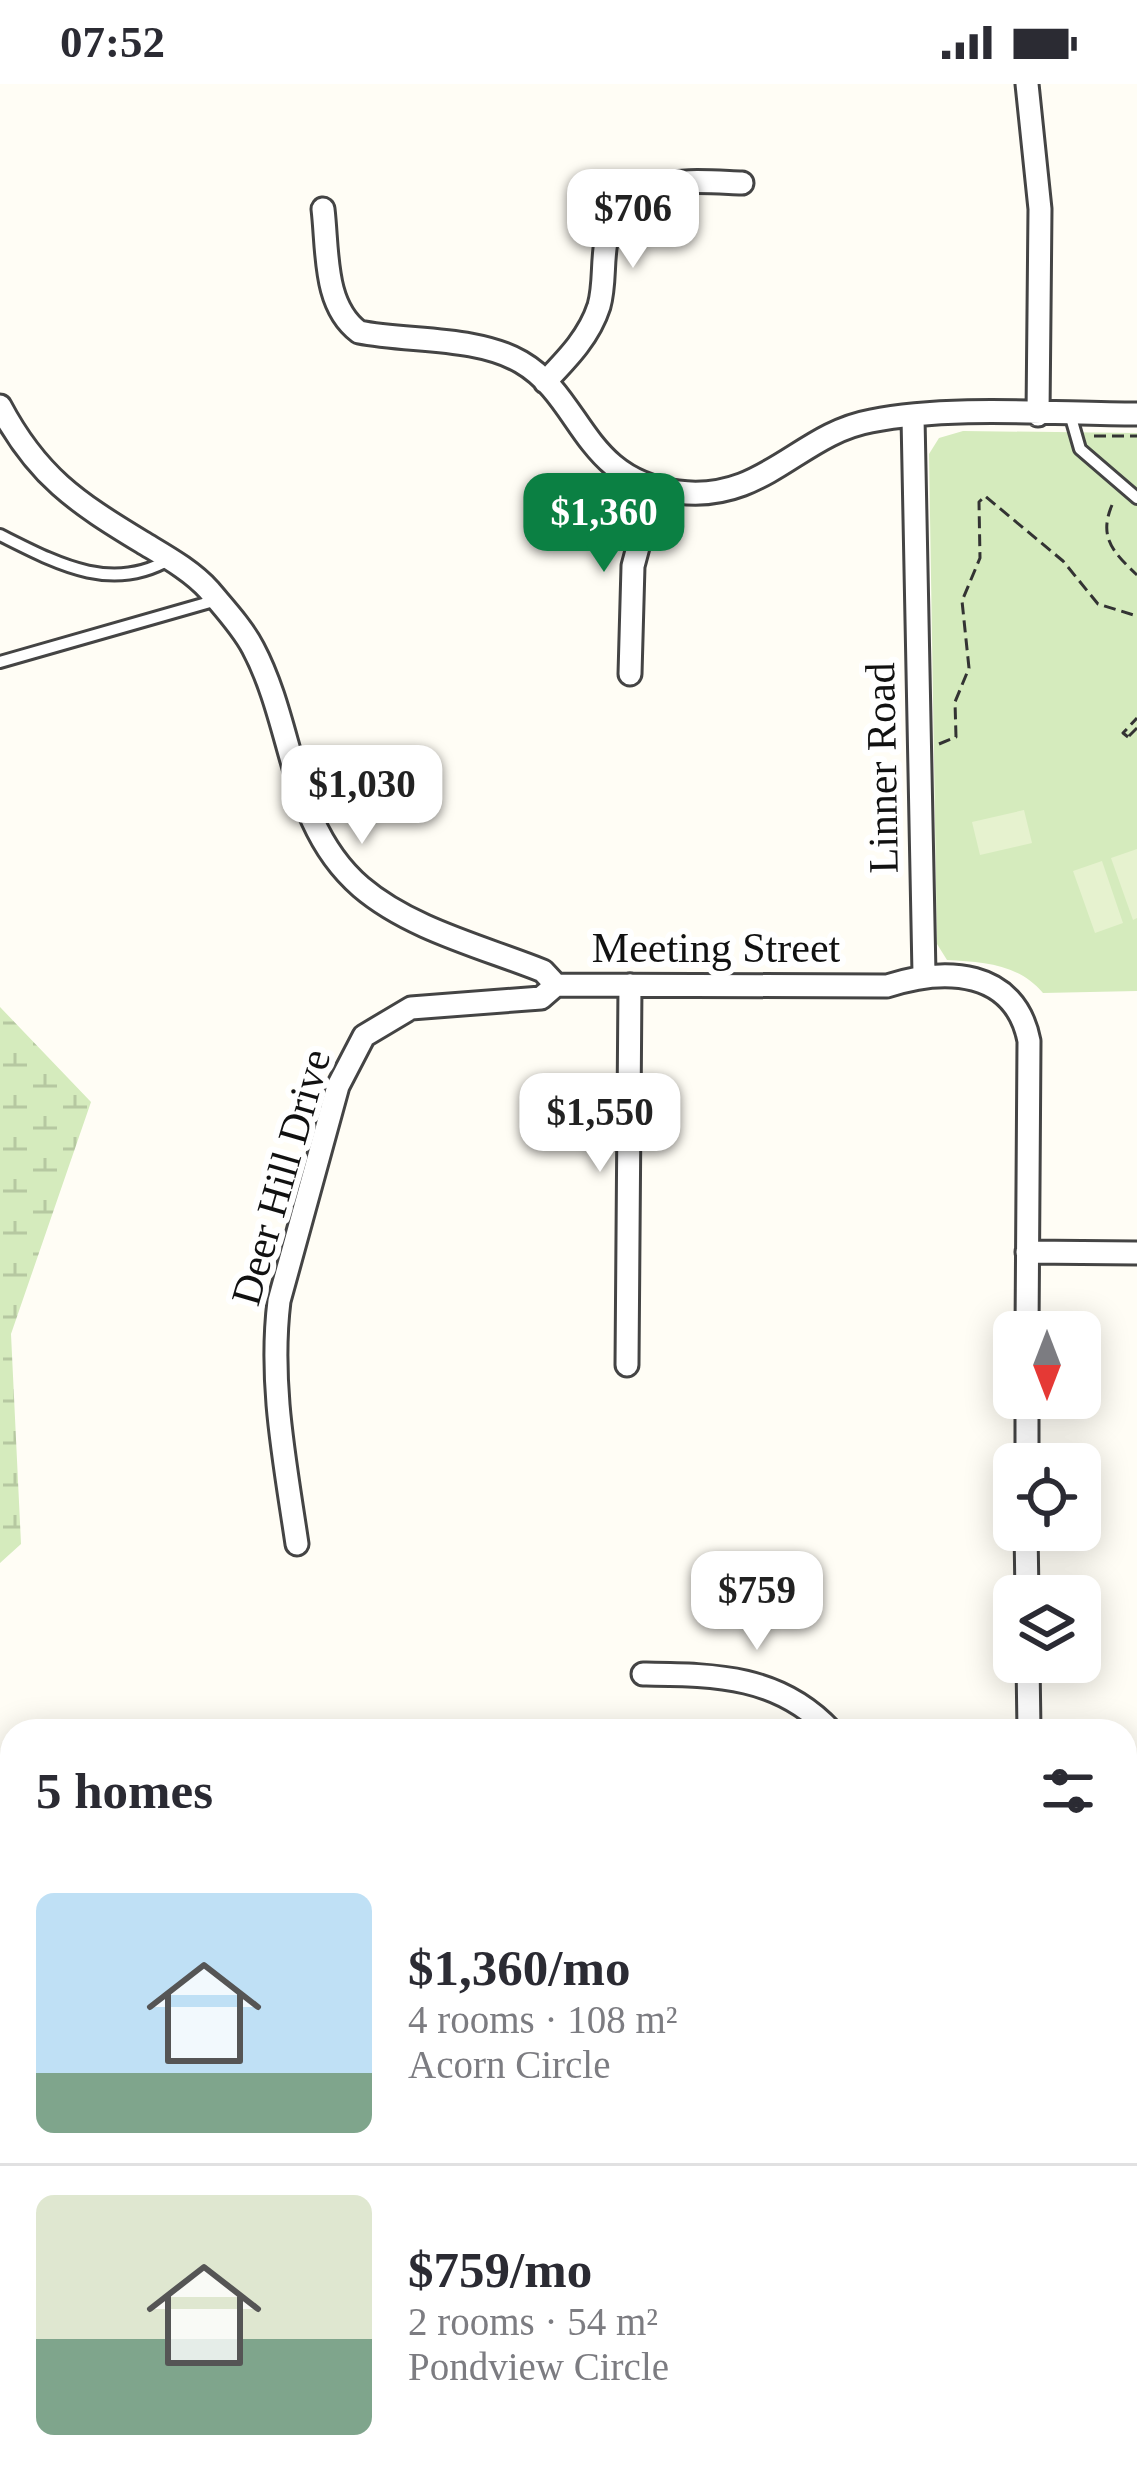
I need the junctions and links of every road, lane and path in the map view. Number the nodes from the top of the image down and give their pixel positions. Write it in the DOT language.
graph roads {
  1 [pos="1027,84"];
  2 [pos="742,183"];
  3 [pos="323,209"];
  4 [pos="545,382"];
  5 [pos="0,406"];
  6 [pos="1070,414"];
  7 [pos="1137,414"];
  8 [pos="1038,415"];
  9 [pos="913,417"];
  10 [pos="6,431"];
  11 [pos="1137,436"];
  12 [pos="1092,444"];
  13 [pos="654,487"];
  14 [pos="1137,498"];
  15 [pos="1112,505"];
  16 [pos="0,535"];
  17 [pos="170,559"];
  18 [pos="1137,575"];
  19 [pos="217,600"];
  20 [pos="1137,616"];
  21 [pos="0,662"];
  22 [pos="629,674"];
  23 [pos="1137,718"];
  24 [pos="1137,728"];
  25 [pos="919,745"];
  26 [pos="924,974"];
  27 [pos="556,985"];
  28 [pos="630,985"];
  29 [pos="1027,1252"];
  30 [pos="1137,1252"];
  31 [pos="1027,1311"];
  32 [pos="627,1365"];
  33 [pos="297,1544"];
  34 [pos="643,1675"];
  35 [pos="1028,1683"];
  36 [pos="816,1719"];
  37 [pos="1029,1719"];
  1 -- 8 [label="street"];
  2 -- 4 [label="street"];
  3 -- 4 [label="street"];
  4 -- 13 [label="street"];
  5 -- 10 [label="street, Meeting Street"];
  6 -- 7 [label="street"];
  6 -- 8 [label="street"];
  6 -- 14 [label="lane"];
  8 -- 9 [label="street"];
  9 -- 13 [label="street"];
  9 -- 25 [label="street, Linner Road"];
  10 -- 17 [label="street, Meeting Street"];
  11 -- 12 [label="path"];
  13 -- 22 [label="street"];
  15 -- 18 [label="path"];
  16 -- 17 [label="lane"];
  17 -- 19 [label="street, Meeting Street"];
  19 -- 21 [label="lane"];
  19 -- 27 [label="street, Meeting Street"];
  20 -- 25 [label="path"];
  23 -- 24 [label="path"];
  25 -- 26 [label="street, Linner Road"];
  26 -- 28 [label="street, Meeting Street"];
  26 -- 29 [label="street"];
  27 -- 28 [label="street, Meeting Street"];
  27 -- 33 [label="street, Deer Hill Drive"];
  28 -- 32 [label="street"];
  29 -- 30 [label="street"];
  29 -- 31 [label="street"];
  34 -- 36 [label="street"];
  35 -- 37 [label="street"];
}
